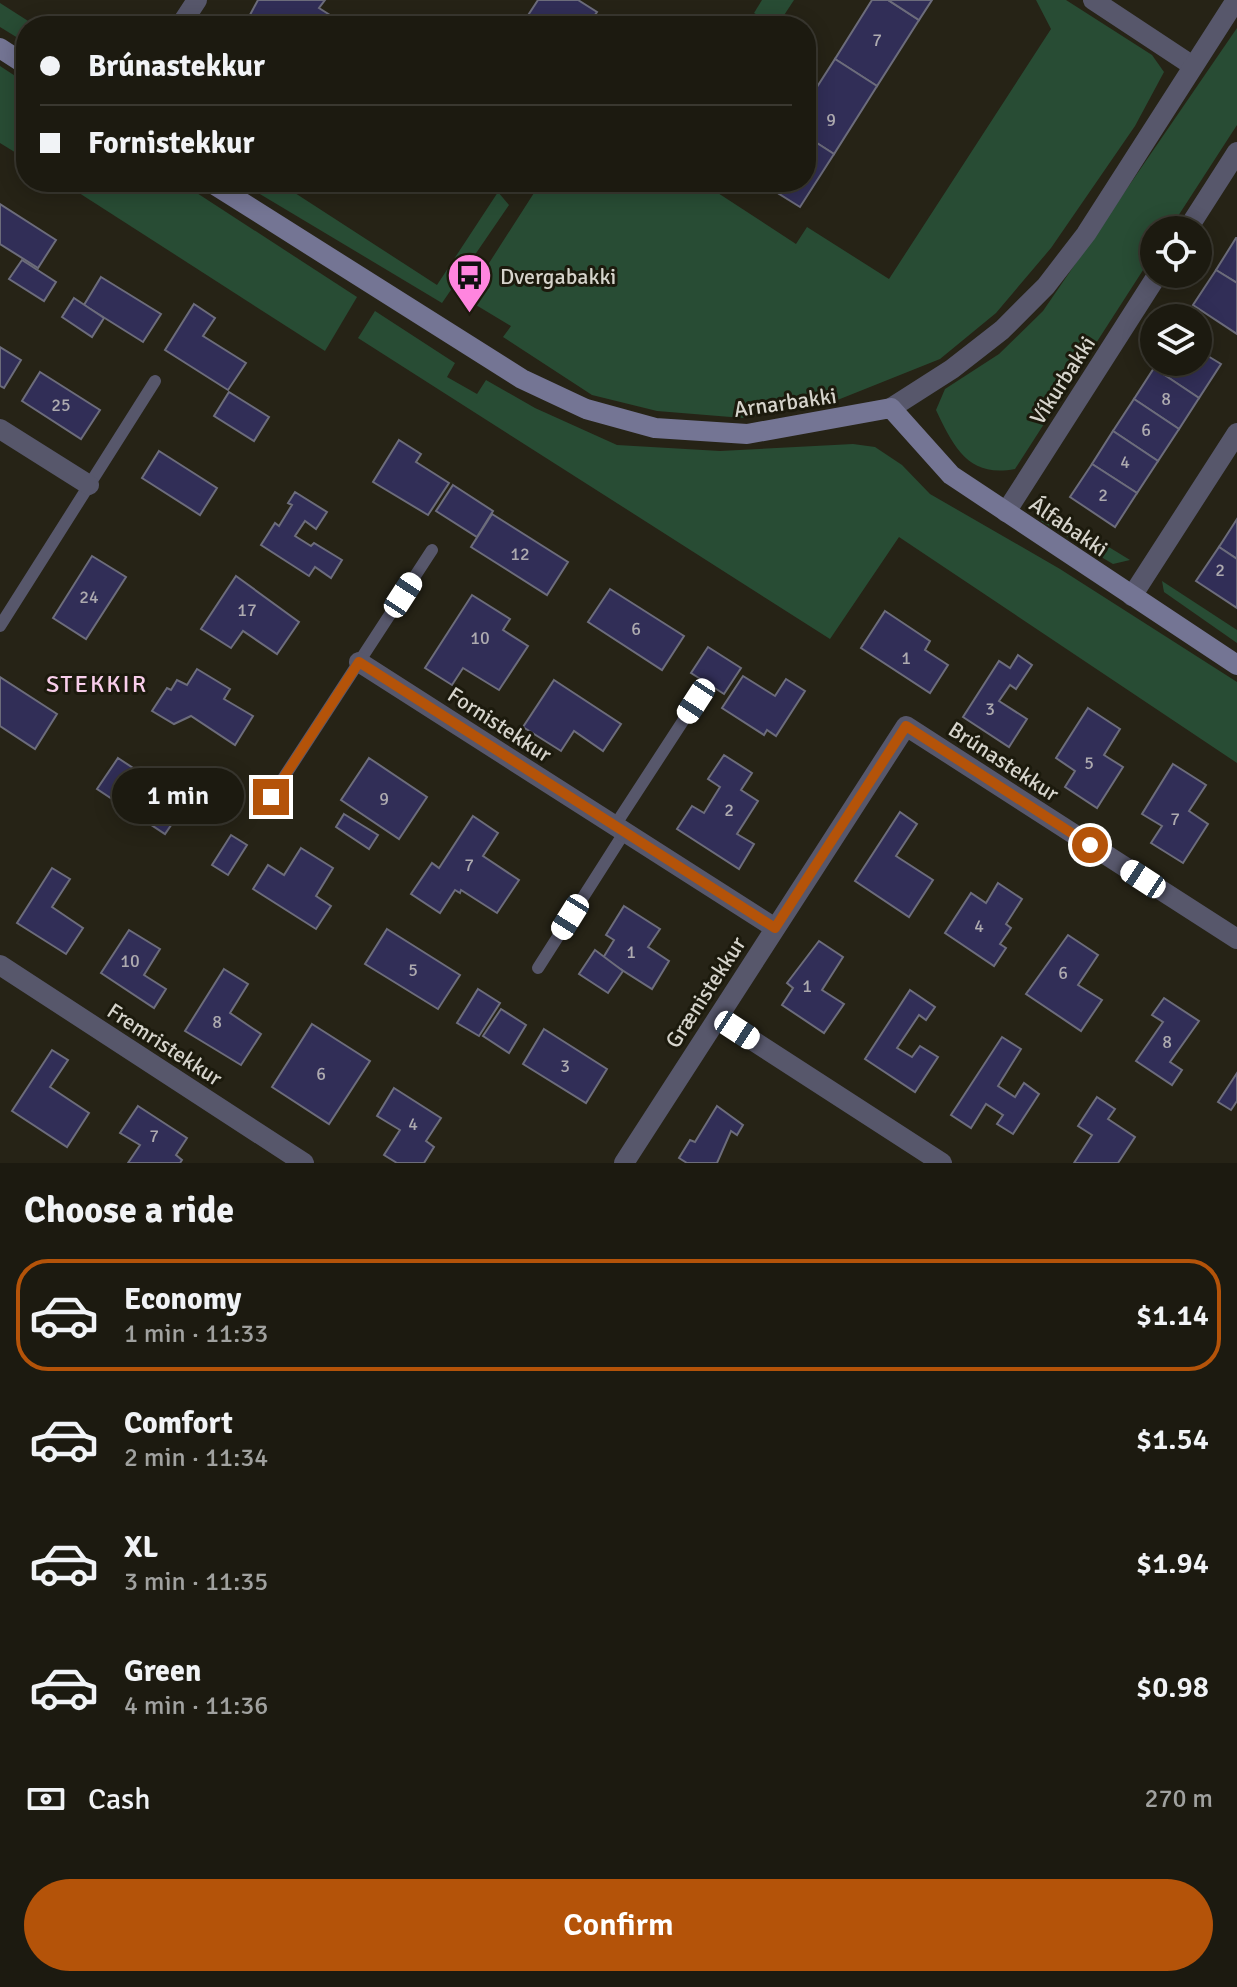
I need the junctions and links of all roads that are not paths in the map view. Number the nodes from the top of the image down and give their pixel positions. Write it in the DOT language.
graph roads {
  1 [pos="1093,0"];
  2 [pos="1236,0"];
  3 [pos="1193,66"];
  4 [pos="1237,152"];
  5 [pos="226,192"];
  6 [pos="1196,216"];
  7 [pos="1149,288"];
  8 [pos="155,381"];
  9 [pos="891,408"];
  10 [pos="0,429"];
  11 [pos="1237,433"];
  12 [pos="89,485"];
  13 [pos="1006,512"];
  14 [pos="432,550"];
  15 [pos="1132,596"];
  16 [pos="0,626"];
  17 [pos="359,662"];
  18 [pos="1237,665"];
  19 [pos="696,701"];
  20 [pos="906,726"];
  21 [pos="271,797"];
  22 [pos="619,830"];
  23 [pos="775,928"];
  24 [pos="1237,939"];
  25 [pos="0,965"];
  26 [pos="538,968"];
  27 [pos="718,1018"];
  28 [pos="304,1163"];
  29 [pos="624,1163"];
  30 [pos="942,1163"];
  1 -- 3 [label="street"];
  2 -- 3 [label="street, Arnarbakki"];
  3 -- 9 [label="street, Arnarbakki"];
  4 -- 6 [label="street"];
  5 -- 9 [label="street, Arnarbakki"];
  7 -- 13 [label="street, Víkurbakki"];
  8 -- 12 [label="lane"];
  9 -- 13 [label="street, Álfabakki"];
  10 -- 12 [label="street"];
  11 -- 15 [label="street"];
  12 -- 16 [label="lane"];
  13 -- 15 [label="street, Álfabakki"];
  14 -- 17 [label="lane"];
  15 -- 18 [label="street, Álfabakki"];
  17 -- 21 [label="lane"];
  17 -- 22 [label="street, Fornistekkur"];
  19 -- 22 [label="lane"];
  20 -- 23 [label="street, Grænistekkur"];
  20 -- 24 [label="street, Brúnastekkur"];
  22 -- 23 [label="street, Fornistekkur"];
  22 -- 26 [label="lane"];
  23 -- 27 [label="street, Grænistekkur"];
  25 -- 28 [label="street, Fremristekkur"];
  27 -- 29 [label="street, Grænistekkur"];
  27 -- 30 [label="street"];
}
